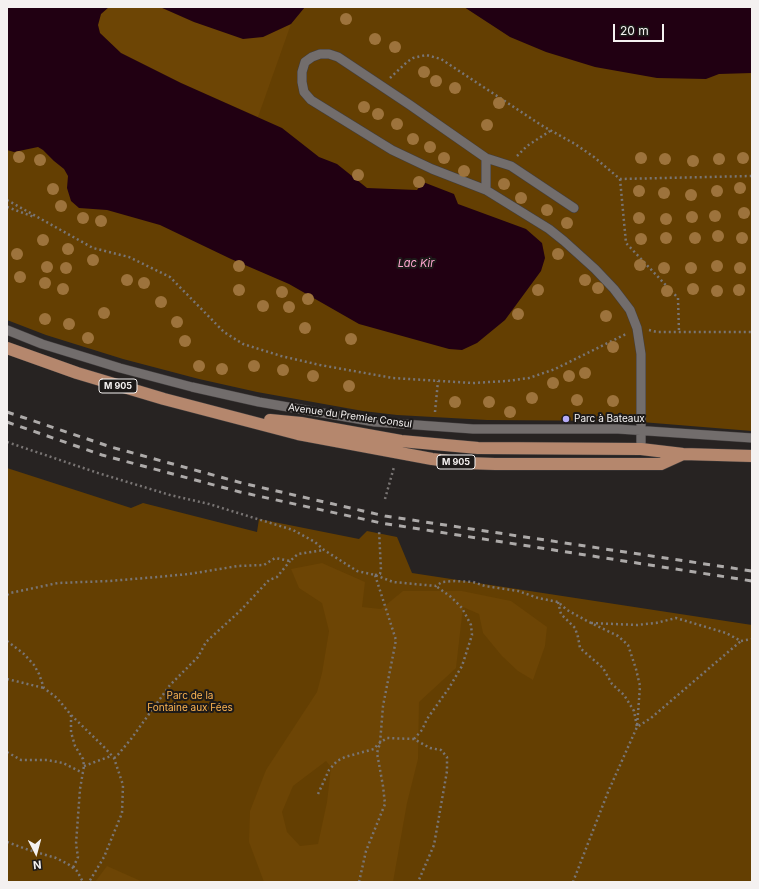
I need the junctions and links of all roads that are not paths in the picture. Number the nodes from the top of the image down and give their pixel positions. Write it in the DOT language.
graph roads {
  1 [pos="486,158"];
  2 [pos="486,190"];
  3 [pos="574,208"];
  4 [pos="7,330"];
  5 [pos="7,348"];
  6 [pos="231,416"];
  7 [pos="641,431"];
  8 [pos="752,438"];
  9 [pos="641,449"];
  10 [pos="683,454"];
  11 [pos="752,456"];
  12 [pos="523,464"];
  1 -- 2 [label="lane"];
  1 -- 2 [label="lane"];
  1 -- 3 [label="lane"];
  2 -- 7 [label="lane"];
  4 -- 7 [label="lane, Avenue du Premier Consul / M 905"];
  5 -- 6 [label="main road, Avenue du Premier Consul / M 905"];
  6 -- 9 [label="main road, Avenue du Premier Consul / M 905"];
  6 -- 12 [label="main road, Avenue du Premier Consul / M 905"];
  7 -- 8 [label="lane, Avenue du Premier Consul / M 905"];
  7 -- 9 [label="lane"];
  9 -- 10 [label="main road, Avenue du Premier Consul / M 905"];
  9 -- 12 [label="main road, Avenue du Premier Consul / M 905"];
  10 -- 11 [label="main road, Avenue du Premier Consul / M 905"];
  10 -- 12 [label="main road, Avenue du Premier Consul / M 905"];
}
